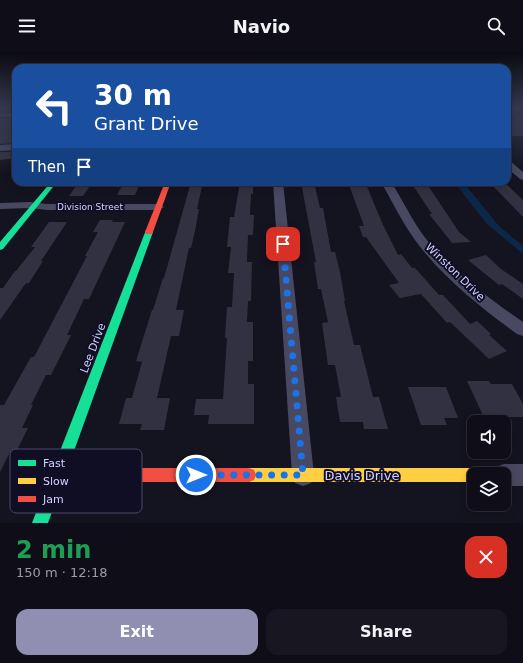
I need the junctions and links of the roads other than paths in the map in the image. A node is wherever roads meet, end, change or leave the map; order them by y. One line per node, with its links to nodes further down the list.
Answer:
1 (12, 146): 2 (street)
2 (0, 148)
3 (511, 166): 4 (street)
4 (523, 177)
5 (51, 186): 11 (street)
6 (167, 186): 13 (street, Lee Drive)
7 (278, 186): 18 (street)
8 (388, 186): 15 (street, Winston Drive)
9 (0, 201): 10 (street, Division Street)
10 (22, 204): 11 (street, Division Street); 12 (street, Division Street)
11 (36, 204): 13 (street, Division Street); 14 (street)
12 (0, 206)
13 (159, 207): 16 (street, Lee Drive)
14 (0, 247)
15 (523, 330)
16 (68, 449)
17 (142, 475): 18 (street, Davis Drive)
18 (303, 475): 19 (street, Davis Drive)
19 (467, 475)
20 (511, 475): 21 (street)
21 (523, 475)
22 (44, 513): 23 (street, Lee Drive)
23 (40, 523)

